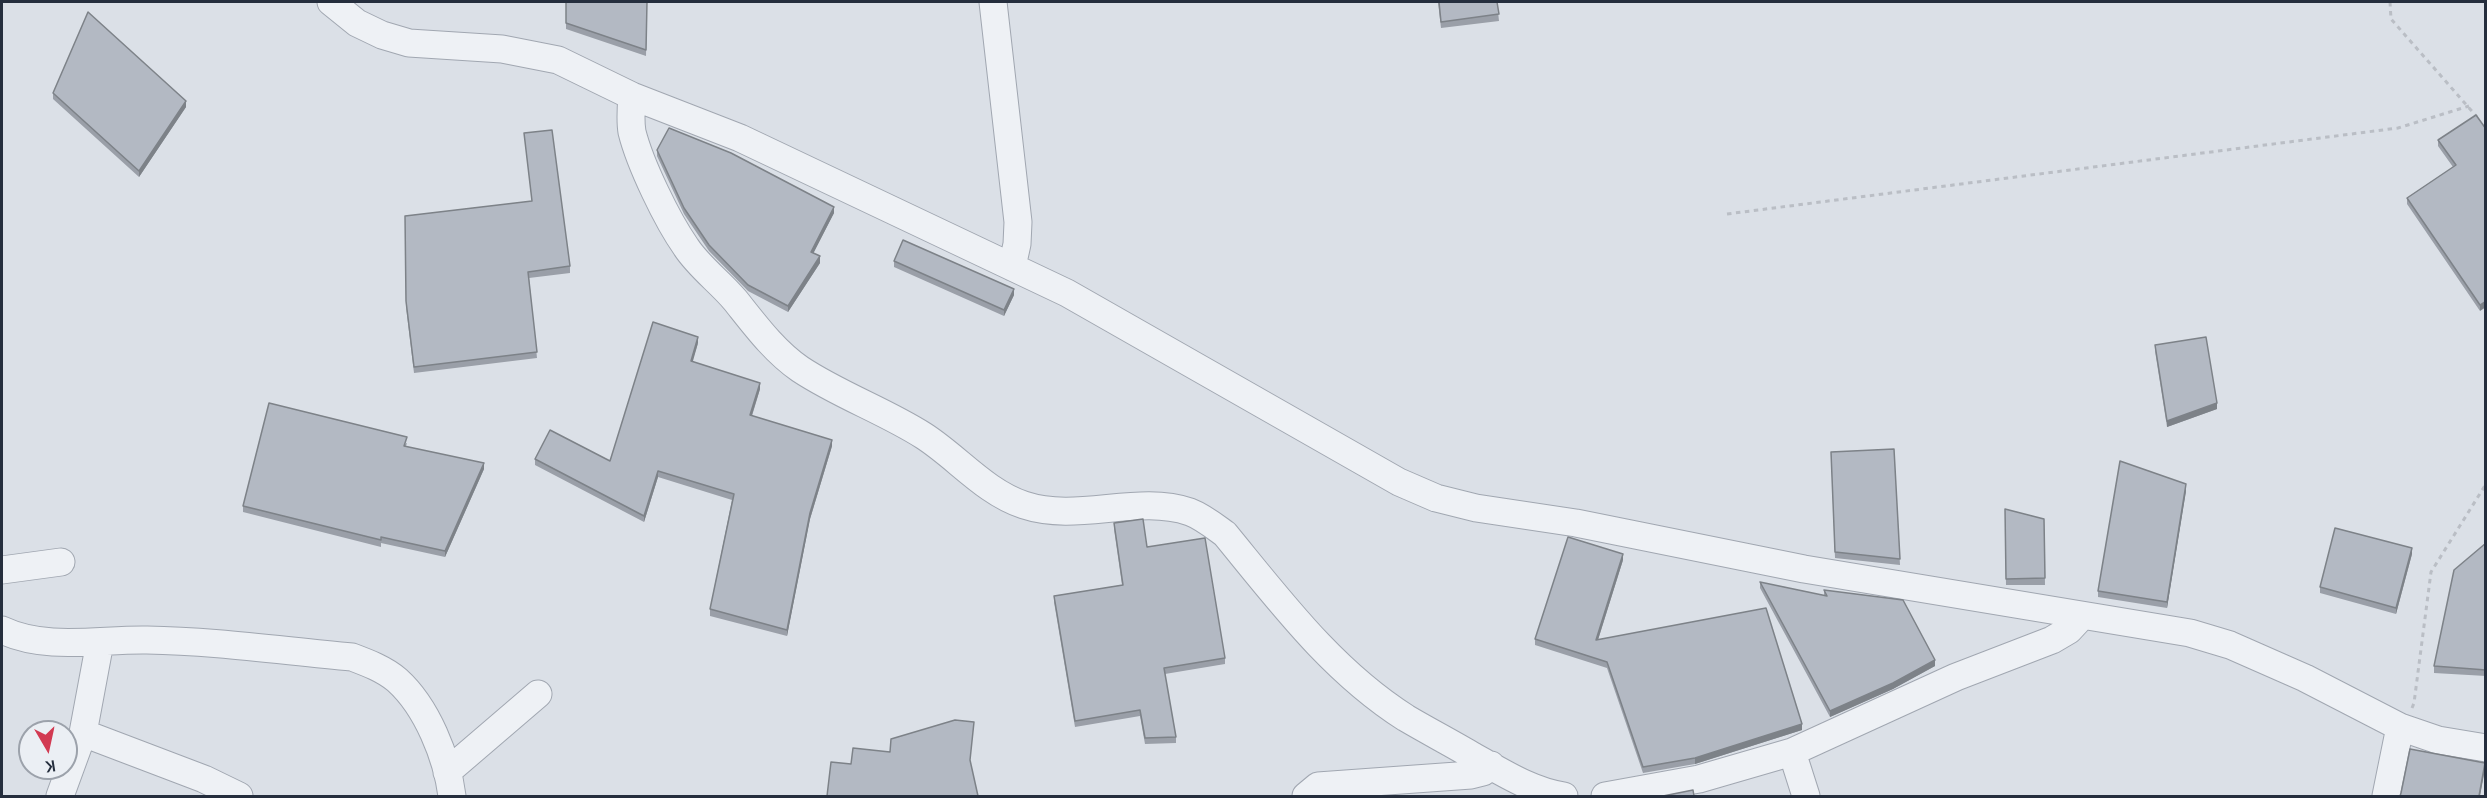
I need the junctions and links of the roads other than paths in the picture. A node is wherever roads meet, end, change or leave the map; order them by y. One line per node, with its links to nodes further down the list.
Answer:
1 (331, 2): 3 (street)
2 (993, 2): 4 (street)
3 (632, 96): 4 (street); 15 (street)
4 (1012, 267): 7 (street)
5 (61, 562): 6 (street)
6 (2, 570)
7 (2082, 616): 11 (street); 14 (street)
8 (2, 630): 9 (street)
9 (100, 642): 12 (street); 16 (street)
10 (538, 694): 16 (street)
11 (2400, 727): 13 (street); 24 (street)
12 (83, 733): 17 (street); 18 (street)
13 (2486, 748)
14 (1792, 752): 22 (street); 23 (street)
15 (1491, 765): 20 (street); 21 (street)
16 (450, 784)
17 (201, 788): 19 (street)
18 (60, 796)
19 (239, 796)
20 (1306, 796)
21 (1564, 796)
22 (1605, 796)
23 (1806, 796)
24 (2386, 796)

